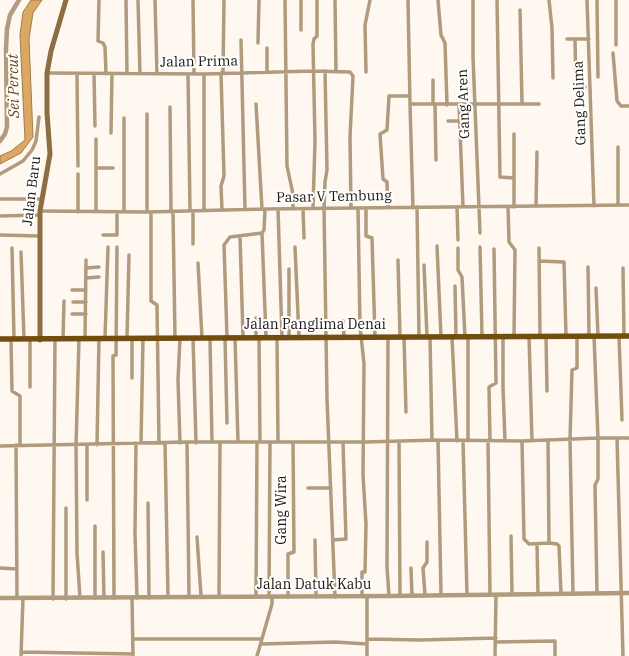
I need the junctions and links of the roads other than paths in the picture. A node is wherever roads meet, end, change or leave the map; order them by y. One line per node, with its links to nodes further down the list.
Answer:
1 (19, 0): 34 (street)
2 (66, 0): 42 (main road, Jalan Baru)
3 (99, 0): 46 (street)
4 (126, 0): 48 (street)
5 (138, 0): 49 (street)
6 (154, 0): 50 (street)
7 (193, 0): 52 (street)
8 (224, 0): 43 (street)
9 (259, 0): 29 (street)
10 (285, 0): 40 (street)
11 (301, 0): 24 (street)
12 (317, 0): 35 (street)
13 (335, 0): 37 (street)
14 (370, 0): 41 (street)
15 (408, 0): 58 (street)
16 (438, 0): 67 (street)
17 (473, 0): 65 (street, Gang Aren)
18 (497, 0): 59 (street)
19 (549, 0): 54 (street)
20 (587, 0): 27 (street, Gang Delima)
21 (597, 0): 55 (street)
22 (616, 0): 30 (street)
23 (520, 10): 60 (street)
24 (301, 30)
25 (567, 39): 26 (street)
26 (575, 39): 27 (street); 57 (street)
27 (589, 39): 94 (street, Gang Delima)
28 (241, 40): 38 (street)
29 (258, 43)
30 (616, 45)
31 (267, 48): 39 (street)
32 (613, 53): 68 (street)
33 (0, 55): 34 (street)
34 (6, 55): 79 (street)
35 (313, 71): 36 (street, Jalan Prima); 40 (street, Jalan Prima); 100 (street)
36 (326, 71): 37 (street, Jalan Prima); 101 (street)
37 (336, 71): 102 (street, Jalan Prima)
38 (242, 72): 39 (street, Jalan Prima); 43 (street, Jalan Prima); 107 (street)
39 (267, 72): 40 (street, Jalan Prima)
40 (286, 72): 110 (street)
41 (366, 72)
42 (47, 73): 44 (street, Jalan Prima); 89 (main road, Jalan Baru)
43 (222, 73): 53 (street, Jalan Prima); 113 (street)
44 (77, 74): 45 (street, Jalan Prima); 83 (street)
45 (94, 74): 46 (street, Jalan Prima); 75 (street)
46 (106, 74): 47 (street, Jalan Prima)
47 (112, 74): 48 (street, Jalan Prima); 76 (street)
48 (127, 74): 49 (street, Jalan Prima)
49 (140, 74): 50 (street, Jalan Prima)
50 (157, 74): 51 (street, Jalan Prima)
51 (188, 74): 52 (street, Jalan Prima); 114 (street)
52 (194, 74): 53 (street, Jalan Prima)
53 (204, 74): 112 (street)
54 (553, 78)
55 (598, 78)
56 (434, 80): 63 (street)
57 (585, 87)
58 (410, 96): 62 (street); 105 (street)
59 (499, 103): 60 (street); 65 (street); 88 (street)
60 (522, 103): 66 (street)
61 (256, 104): 108 (street)
62 (410, 104): 63 (street); 106 (street)
63 (434, 104): 67 (street); 82 (street)
64 (459, 104): 65 (street); 67 (street); 74 (street)
65 (475, 104): 97 (street, Gang Aren)
66 (539, 104)
67 (447, 105)
68 (629, 106)
69 (170, 107): 120 (street)
70 (147, 114): 119 (street)
71 (40, 117): 86 (street)
72 (124, 118): 118 (street)
73 (448, 121): 74 (street)
74 (460, 121): 96 (street)
75 (95, 126)
76 (111, 132)
77 (514, 134): 88 (street)
78 (96, 139): 84 (street)
79 (0, 141)
80 (618, 147): 91 (street)
81 (537, 152): 93 (street)
82 (436, 160)
83 (78, 166)
84 (96, 168): 85 (street); 116 (street)
85 (113, 168)
86 (0, 174)
87 (78, 174): 115 (street)
88 (514, 178): 99 (street)
89 (42, 199): 90 (street); 121 (main road, Jalan Baru)
90 (0, 200)
91 (618, 205): 92 (street, Pasar V Tembung); 94 (street, Pasar V Tembung)
92 (629, 205)
93 (536, 206): 94 (street, Pasar V Tembung); 99 (street, Pasar V Tembung)
94 (594, 206)
95 (457, 207): 96 (street, Pasar V Tembung); 106 (street, Pasar V Tembung); 130 (street)
96 (463, 207): 97 (street, Pasar V Tembung)
97 (479, 207): 98 (street, Pasar V Tembung); 124 (street, Gang Aren)
98 (508, 207): 99 (street, Pasar V Tembung); 194 (street)
99 (514, 207)
100 (313, 208): 101 (street, Pasar V Tembung); 111 (street, Pasar V Tembung)
101 (324, 208): 102 (street, Pasar V Tembung); 182 (street)
102 (351, 208): 103 (street, Pasar V Tembung)
103 (358, 208): 104 (street, Pasar V Tembung); 184 (street)
104 (366, 208): 105 (street, Pasar V Tembung); 185 (street)
105 (388, 208): 106 (street, Pasar V Tembung)
106 (415, 208): 188 (street)
107 (245, 209): 108 (street, Pasar V Tembung); 113 (street, Pasar V Tembung)
108 (264, 209): 109 (street, Pasar V Tembung); 123 (street)
109 (278, 209): 110 (street, Pasar V Tembung); 179 (street)
110 (293, 209): 111 (street, Pasar V Tembung)
111 (303, 209): 129 (street)
112 (204, 210): 113 (street, Pasar V Tembung); 114 (street, Pasar V Tembung)
113 (222, 210)
114 (191, 211): 120 (street, Pasar V Tembung); 131 (street)
115 (78, 212): 116 (street, Pasar V Tembung); 121 (street, Pasar V Tembung)
116 (96, 212): 117 (street, Pasar V Tembung)
117 (117, 212): 118 (street, Pasar V Tembung); 126 (street)
118 (124, 212): 119 (street, Pasar V Tembung)
119 (149, 212): 120 (street, Pasar V Tembung); 201 (street)
120 (172, 212): 202 (street)
121 (40, 213): 122 (street, Pasar V Tembung); 127 (main road, Jalan Baru)
122 (0, 216)
123 (262, 233): 128 (street); 178 (street)
124 (480, 233)
125 (0, 235): 127 (street)
126 (103, 235)
127 (39, 236): 211 (main road, Jalan Baru)
128 (240, 236): 166 (street); 175 (street)
129 (304, 238)
130 (458, 240)
131 (193, 244)
132 (437, 246): 167 (street)
133 (108, 247): 197 (street)
134 (117, 247): 198 (street)
135 (295, 247): 181 (street)
136 (480, 247): 192 (street)
137 (12, 248): 207 (street)
138 (458, 248): 191 (street)
139 (539, 248): 145 (street)
140 (494, 250): 168 (street)
141 (21, 252): 208 (street)
142 (129, 254): 199 (street)
143 (86, 260): 150 (street)
144 (398, 260): 187 (street)
145 (539, 261): 170 (street); 171 (street)
146 (198, 263): 204 (street)
147 (424, 265): 189 (street)
148 (99, 267): 150 (street)
149 (588, 267): 173 (street)
150 (86, 268): 154 (street)
151 (623, 268): 174 (street)
152 (289, 269): 180 (street)
153 (99, 277): 154 (street)
154 (86, 278): 158 (street)
155 (455, 286): 190 (street)
156 (596, 288): 173 (street)
157 (72, 290): 158 (street)
158 (86, 290): 161 (street)
159 (64, 301): 210 (street)
160 (73, 302): 161 (street)
161 (86, 302): 163 (street)
162 (72, 314): 163 (street)
163 (86, 314): 196 (street)
164 (256, 318): 177 (street)
165 (344, 321): 183 (street)
166 (243, 336): 176 (main road, Jalan Panglima Denai); 177 (main road, Jalan Panglima Denai)
167 (441, 336): 189 (main road, Jalan Panglima Denai); 190 (main road, Jalan Panglima Denai)
168 (496, 336): 192 (main road, Jalan Panglima Denai); 193 (main road, Jalan Panglima Denai); 230 (street)
169 (529, 336): 170 (main road, Jalan Panglima Denai); 194 (main road, Jalan Panglima Denai); 224 (street)
170 (543, 336): 171 (main road, Jalan Panglima Denai); 214 (street)
171 (566, 336): 172 (main road, Jalan Panglima Denai)
172 (577, 336): 173 (main road, Jalan Panglima Denai); 226 (street)
173 (594, 336): 174 (main road, Jalan Panglima Denai); 218 (street)
174 (624, 336): 216 (street)
175 (226, 337): 176 (main road, Jalan Panglima Denai); 205 (main road, Jalan Panglima Denai); 217 (street)
176 (235, 337): 236 (street)
177 (257, 337): 178 (main road, Jalan Panglima Denai); 237 (street)
178 (266, 337): 179 (main road, Jalan Panglima Denai)
179 (280, 337): 180 (main road, Jalan Panglima Denai); 238 (street)
180 (290, 337): 181 (main road, Jalan Panglima Denai)
181 (299, 337): 182 (main road, Jalan Panglima Denai)
182 (327, 337): 183 (main road, Jalan Panglima Denai); 240 (street)
183 (344, 337): 184 (main road, Jalan Panglima Denai)
184 (362, 337): 185 (main road, Jalan Panglima Denai); 242 (street)
185 (375, 337): 186 (main road, Jalan Panglima Denai)
186 (388, 337): 187 (main road, Jalan Panglima Denai); 243 (street)
187 (402, 337): 188 (main road, Jalan Panglima Denai); 215 (street)
188 (419, 337): 189 (main road, Jalan Panglima Denai)
189 (429, 337): 221 (street)
190 (454, 337): 191 (main road, Jalan Panglima Denai); 228 (street)
191 (466, 337): 192 (main road, Jalan Panglima Denai); 229 (street)
192 (482, 337)
193 (503, 337): 194 (main road, Jalan Panglima Denai); 223 (street)
194 (514, 337)
195 (79, 338): 196 (main road, Jalan Panglima Denai); 210 (main road, Jalan Panglima Denai); 256 (street)
196 (86, 338): 197 (main road, Jalan Panglima Denai)
197 (102, 338): 198 (main road, Jalan Panglima Denai); 254 (street)
198 (115, 338): 199 (main road, Jalan Panglima Denai); 250 (street)
199 (129, 338): 200 (main road, Jalan Panglima Denai); 212 (street)
200 (143, 338): 201 (main road, Jalan Panglima Denai); 245 (street)
201 (158, 338): 202 (main road, Jalan Panglima Denai); 246 (street)
202 (178, 338): 203 (main road, Jalan Panglima Denai); 232 (street)
203 (193, 338): 204 (main road, Jalan Panglima Denai); 248 (street)
204 (202, 338): 205 (main road, Jalan Panglima Denai)
205 (210, 338): 234 (street)
206 (0, 339): 207 (main road, Jalan Panglima Denai)
207 (13, 339): 208 (main road, Jalan Panglima Denai); 251 (street)
208 (27, 339): 211 (main road, Jalan Panglima Denai); 213 (street)
209 (55, 339): 210 (main road, Jalan Panglima Denai); 211 (main road, Jalan Panglima Denai); 252 (street)
210 (63, 339)
211 (40, 340)
212 (132, 378)
213 (30, 387)
214 (547, 391)
215 (406, 412)
216 (622, 420)
217 (227, 423)
218 (598, 438): 219 (street); 226 (street); 283 (street)
219 (617, 438): 220 (street); 275 (street)
220 (629, 438)
221 (432, 440): 222 (street); 227 (street)
222 (438, 440): 228 (street); 276 (street)
223 (505, 440): 230 (street); 231 (street)
224 (532, 440): 225 (street); 231 (street)
225 (548, 440): 226 (street); 268 (street)
226 (570, 440): 282 (street)
227 (399, 441): 243 (street); 292 (street)
228 (457, 441): 229 (street)
229 (465, 441): 230 (street); 285 (street)
230 (489, 441): 277 (street)
231 (522, 441): 269 (street)
232 (180, 442): 233 (street); 247 (street)
233 (186, 442): 248 (street); 286 (street)
234 (212, 442): 235 (street); 248 (street)
235 (220, 442): 236 (street); 295 (street)
236 (238, 442): 237 (street)
237 (258, 442): 249 (street); 296 (street)
238 (278, 442): 239 (street); 249 (street)
239 (293, 442): 240 (street); 298 (street, Gang Wira)
240 (328, 442): 241 (street); 258 (street)
241 (343, 442): 242 (street); 266 (street)
242 (364, 442): 243 (street); 290 (street)
243 (389, 442): 291 (street)
244 (136, 443): 245 (street); 250 (street); 308 (street)
245 (141, 443): 246 (street)
246 (159, 443): 247 (street)
247 (166, 443): 294 (street)
248 (196, 443)
249 (270, 443): 297 (street)
250 (113, 444): 254 (street); 304 (street)
251 (18, 445): 252 (street); 255 (street); 273 (street)
252 (55, 445): 256 (street); 306 (street)
253 (87, 445): 254 (street); 256 (street); 259 (street)
254 (98, 445)
255 (0, 446)
256 (76, 446): 301 (street)
257 (308, 488): 258 (street)
258 (330, 488): 266 (street)
259 (87, 500)
260 (148, 503): 305 (street)
261 (66, 508): 307 (street)
262 (95, 526): 302 (street)
263 (511, 536): 279 (street)
264 (197, 537): 287 (street)
265 (315, 540): 288 (street)
266 (333, 540): 289 (street)
267 (427, 542): 284 (street)
268 (549, 543): 269 (street); 281 (street)
269 (538, 544): 280 (street)
270 (103, 552): 303 (street)
271 (0, 568): 273 (street)
272 (411, 568): 293 (street)
273 (17, 569): 300 (street)
274 (629, 592): 275 (street, Jalan Datuk Kabu)
275 (621, 593): 283 (street, Jalan Datuk Kabu); 321 (street)
276 (441, 594): 284 (street, Jalan Datuk Kabu); 285 (street, Jalan Datuk Kabu)
277 (490, 594): 278 (street, Jalan Datuk Kabu); 285 (street, Jalan Datuk Kabu)
278 (496, 594): 279 (street, Jalan Datuk Kabu); 312 (street)
279 (512, 594): 280 (street, Jalan Datuk Kabu)
280 (538, 594): 281 (street, Jalan Datuk Kabu)
281 (561, 594): 282 (street, Jalan Datuk Kabu)
282 (573, 594): 283 (street, Jalan Datuk Kabu)
283 (597, 594)
284 (425, 595): 293 (street, Jalan Datuk Kabu)
285 (467, 595)
286 (189, 596): 287 (street, Jalan Datuk Kabu); 294 (street, Jalan Datuk Kabu)
287 (201, 596): 295 (street, Jalan Datuk Kabu)
288 (316, 596): 289 (street, Jalan Datuk Kabu); 298 (street, Jalan Datuk Kabu)
289 (336, 596): 290 (street, Jalan Datuk Kabu)
290 (365, 596): 291 (street, Jalan Datuk Kabu); 311 (street)
291 (389, 596): 292 (street, Jalan Datuk Kabu)
292 (400, 596): 293 (street, Jalan Datuk Kabu)
293 (412, 596)
294 (168, 597): 305 (street, Jalan Datuk Kabu)
295 (219, 597): 296 (street, Jalan Datuk Kabu)
296 (256, 597): 297 (street, Jalan Datuk Kabu)
297 (271, 597): 298 (street, Jalan Datuk Kabu); 310 (street)
298 (288, 597)
299 (0, 598): 300 (street, Jalan Datuk Kabu)
300 (20, 598): 306 (street, Jalan Datuk Kabu); 315 (street)
301 (80, 598): 302 (street, Jalan Datuk Kabu); 307 (street, Jalan Datuk Kabu)
302 (95, 598): 303 (street, Jalan Datuk Kabu)
303 (104, 598): 304 (street, Jalan Datuk Kabu)
304 (114, 598): 308 (street, Jalan Datuk Kabu)
305 (149, 598): 308 (street, Jalan Datuk Kabu)
306 (53, 599): 307 (street, Jalan Datuk Kabu)
307 (66, 599)
308 (134, 599): 309 (street)
309 (133, 639): 310 (street); 316 (street)
310 (262, 639): 313 (street)
311 (368, 639): 312 (street); 314 (street)
312 (496, 640): 319 (street); 320 (street)
313 (261, 644): 314 (street); 317 (street)
314 (367, 644): 318 (street)
315 (21, 654): 316 (street)
316 (133, 655)
317 (257, 656)
318 (367, 656)
319 (495, 656)
320 (555, 656)
321 (623, 656)

